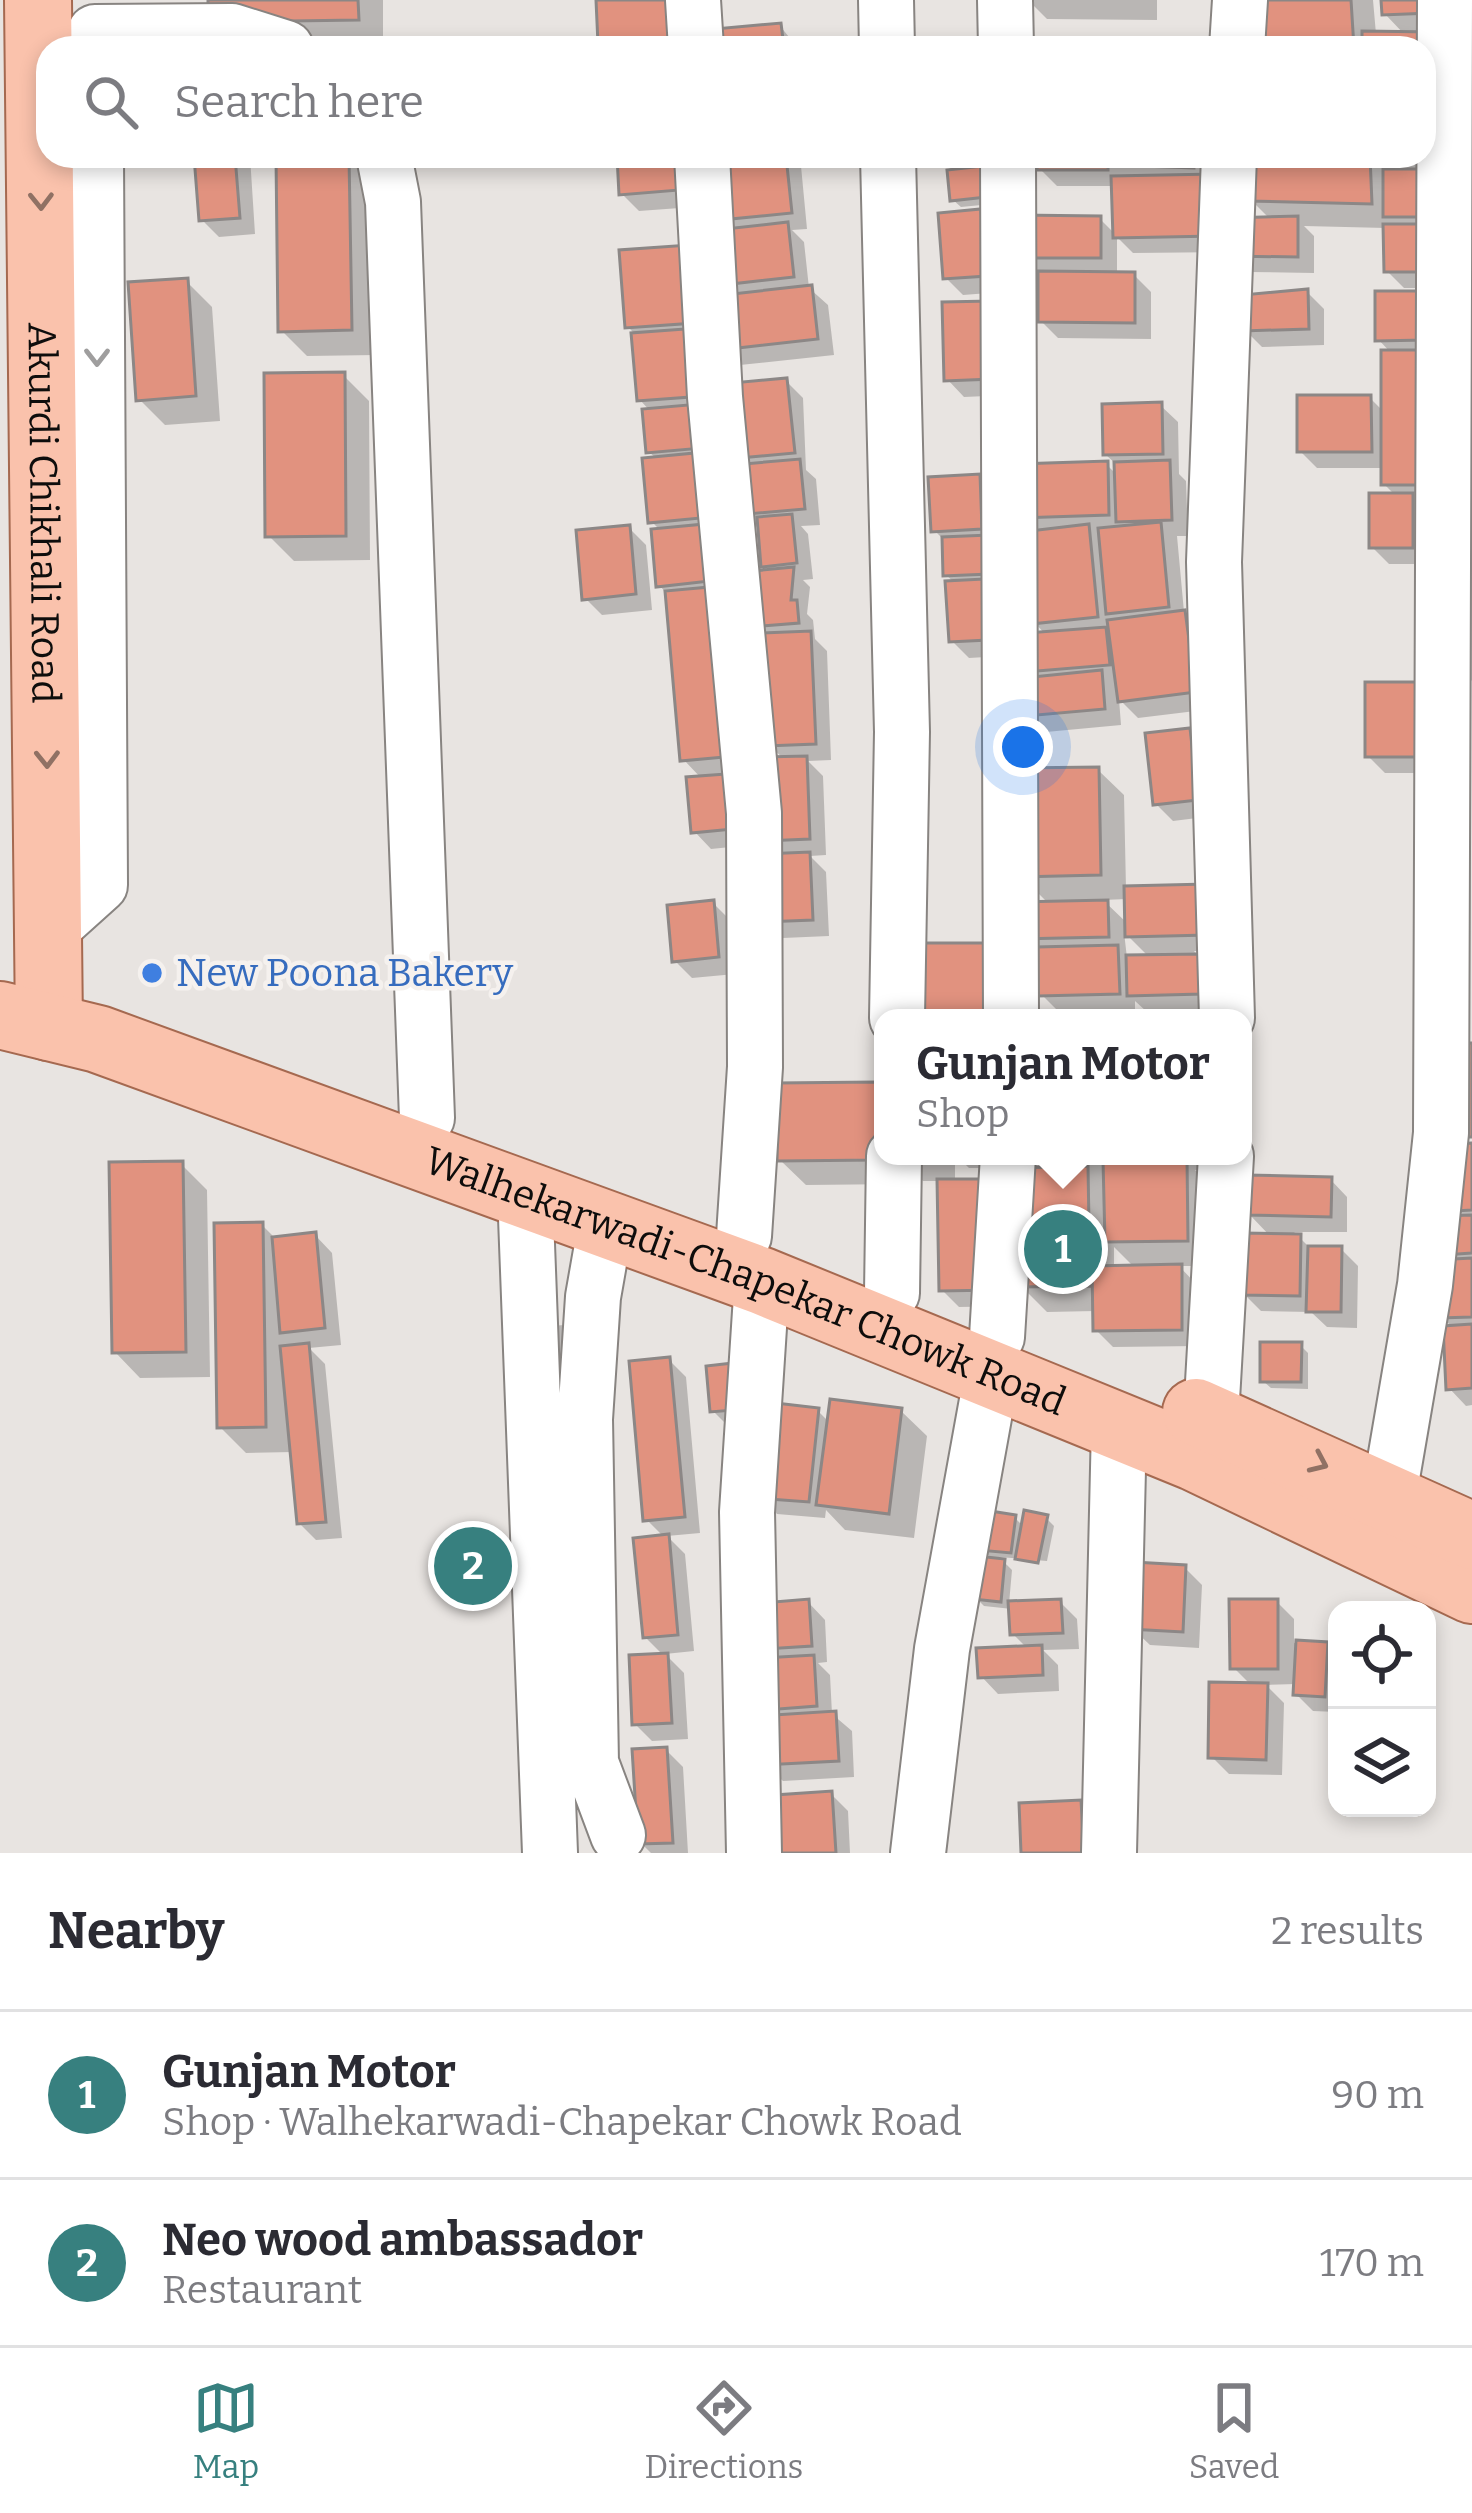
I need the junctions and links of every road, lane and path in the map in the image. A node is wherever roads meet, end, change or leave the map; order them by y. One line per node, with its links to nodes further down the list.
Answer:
1 (38, 0): 8 (main road, Akurdi Chikhali Road, one-way to 8)
2 (693, 0): 10 (street)
3 (886, 0): 11 (street)
4 (1005, 0): 12 (street)
5 (1240, 0): 13 (street)
6 (1445, 0): 36 (street)
7 (95, 26): 9 (street)
8 (38, 36)
9 (248, 36)
10 (695, 36)
11 (887, 36)
12 (1006, 36)
13 (1238, 36)
14 (37, 168): 21 (main road, Akurdi Chikhali Road, one-way to 21)
15 (96, 168): 21 (street, one-way to 21)
16 (386, 168): 25 (street)
17 (703, 168): 31 (street)
18 (889, 168): 22 (street)
19 (1008, 168): 23 (street)
20 (1229, 168): 24 (street)
21 (30, 985): 25 (main road, Walhekarwadi-Chapekar Chowk Road); 29 (main road, Walhekarwadi-Chapekar Chowk Road)
22 (897, 1009)
23 (1011, 1009)
24 (1227, 1009)
25 (427, 1118): 31 (main road, Walhekarwadi-Chapekar Chowk Road)
26 (894, 1165): 32 (street)
27 (1007, 1165): 33 (street)
28 (1225, 1165): 34 (street)
29 (525, 1191): 30 (main road, Walhekarwadi-Chapekar Chowk Road); 40 (street)
30 (606, 1223): 31 (main road, Walhekarwadi-Chapekar Chowk Road); 39 (street)
31 (753, 1258): 32 (main road, Walhekarwadi-Chapekar Chowk Road); 33 (main road, Walhekarwadi-Chapekar Chowk Road); 41 (street)
32 (892, 1293): 33 (main road, Walhekarwadi-Chapekar Chowk Road)
33 (994, 1355): 34 (main road, Walhekarwadi-Chapekar Chowk Road); 35 (main road, Walhekarwadi-Chapekar Chowk Road); 42 (street)
34 (1211, 1418): 36 (main road, Walhekarwadi-Chapekar Chowk Road, one-way to 36)
35 (1119, 1426): 38 (main road, Walhekarwadi-Chapekar Chowk Road); 43 (street)
36 (1389, 1495): 37 (main road, Walhekarwadi-Chapekar Chowk Road)
37 (1472, 1536)
38 (1472, 1590)
39 (618, 1835)
40 (550, 1853)
41 (754, 1853)
42 (918, 1853)
43 (1109, 1853)

